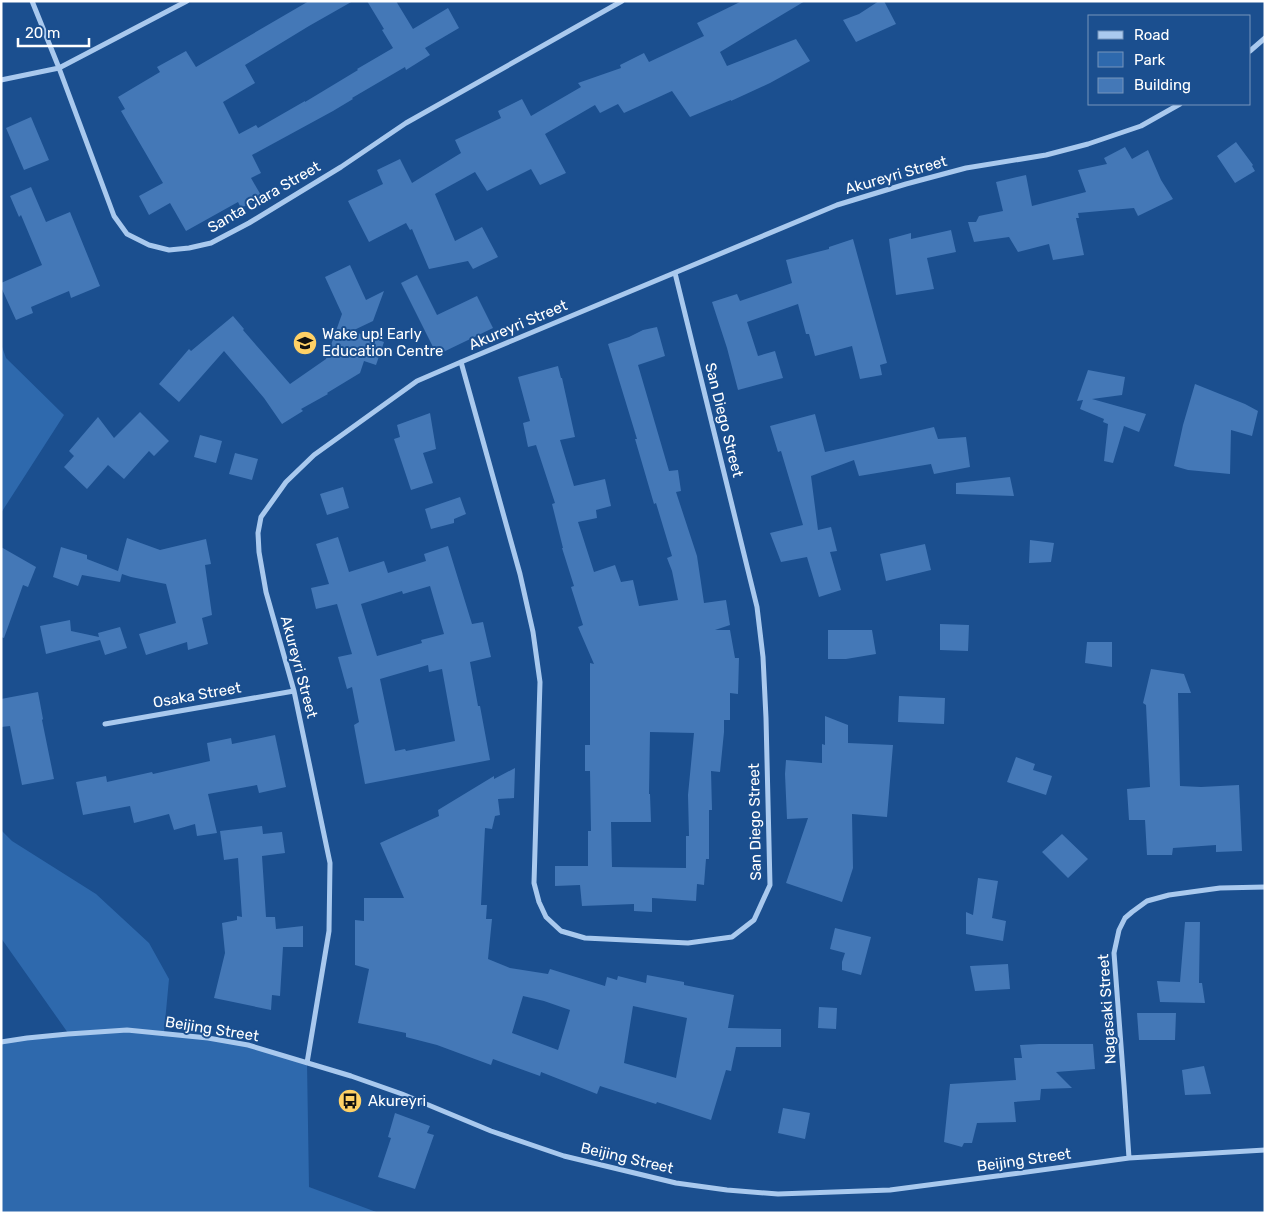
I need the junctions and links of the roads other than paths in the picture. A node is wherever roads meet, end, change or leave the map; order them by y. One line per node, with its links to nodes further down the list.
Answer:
1 (32, 1): 6 (street, Santa Clara Street)
2 (187, 1): 6 (street)
3 (622, 1): 6 (street, Santa Clara Street)
4 (1265, 38): 5 (street)
5 (1251, 50)
6 (59, 68): 7 (street)
7 (1, 80)
8 (1178, 105): 9 (street, Akureyri Street)
9 (675, 273): 10 (street, Akureyri Street); 10 (street, San Diego Street)
10 (461, 362): 11 (street, Akureyri Street)
11 (294, 691): 12 (street, Osaka Street); 15 (street, Akureyri Street)
12 (105, 724)
13 (1265, 887): 17 (street, Nagasaki Street)
14 (1, 1042): 15 (street, Beijing Street)
15 (307, 1063): 17 (street, Beijing Street)
16 (1265, 1150): 17 (street, Beijing Street)
17 (1129, 1158)

